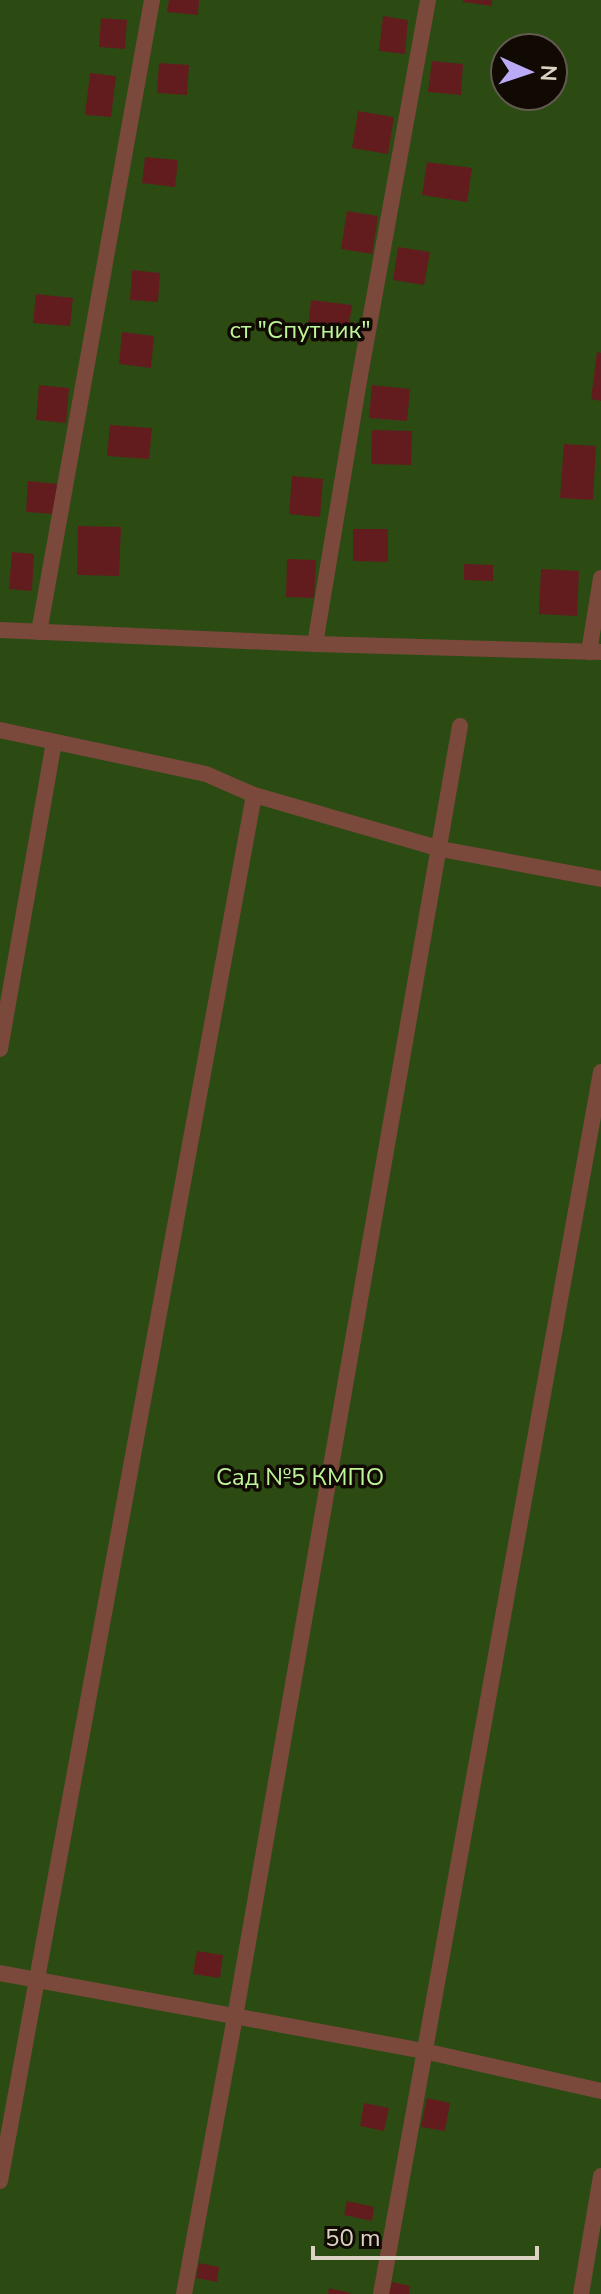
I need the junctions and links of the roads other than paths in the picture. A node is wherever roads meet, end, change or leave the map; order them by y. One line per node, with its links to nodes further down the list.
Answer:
1 (152, 0): 5 (lane)
2 (428, 0): 6 (lane)
3 (601, 578): 7 (lane)
4 (0, 630): 5 (lane)
5 (39, 632): 6 (lane)
6 (315, 644): 7 (lane)
7 (595, 652)
8 (460, 726): 12 (lane)
9 (0, 730): 10 (lane)
10 (54, 742): 11 (lane); 14 (lane)
11 (254, 795): 12 (lane); 17 (lane)
12 (441, 849): 13 (lane); 18 (lane)
13 (601, 879)
14 (0, 1049)
15 (601, 1072): 19 (lane)
16 (0, 1973): 17 (lane)
17 (37, 1981): 18 (lane); 22 (lane)
18 (235, 2017): 19 (lane); 23 (lane)
19 (424, 2051): 20 (lane); 24 (lane)
20 (601, 2091)
21 (601, 2176): 25 (lane)
22 (0, 2181)
23 (184, 2294)
24 (381, 2294)
25 (581, 2294)

